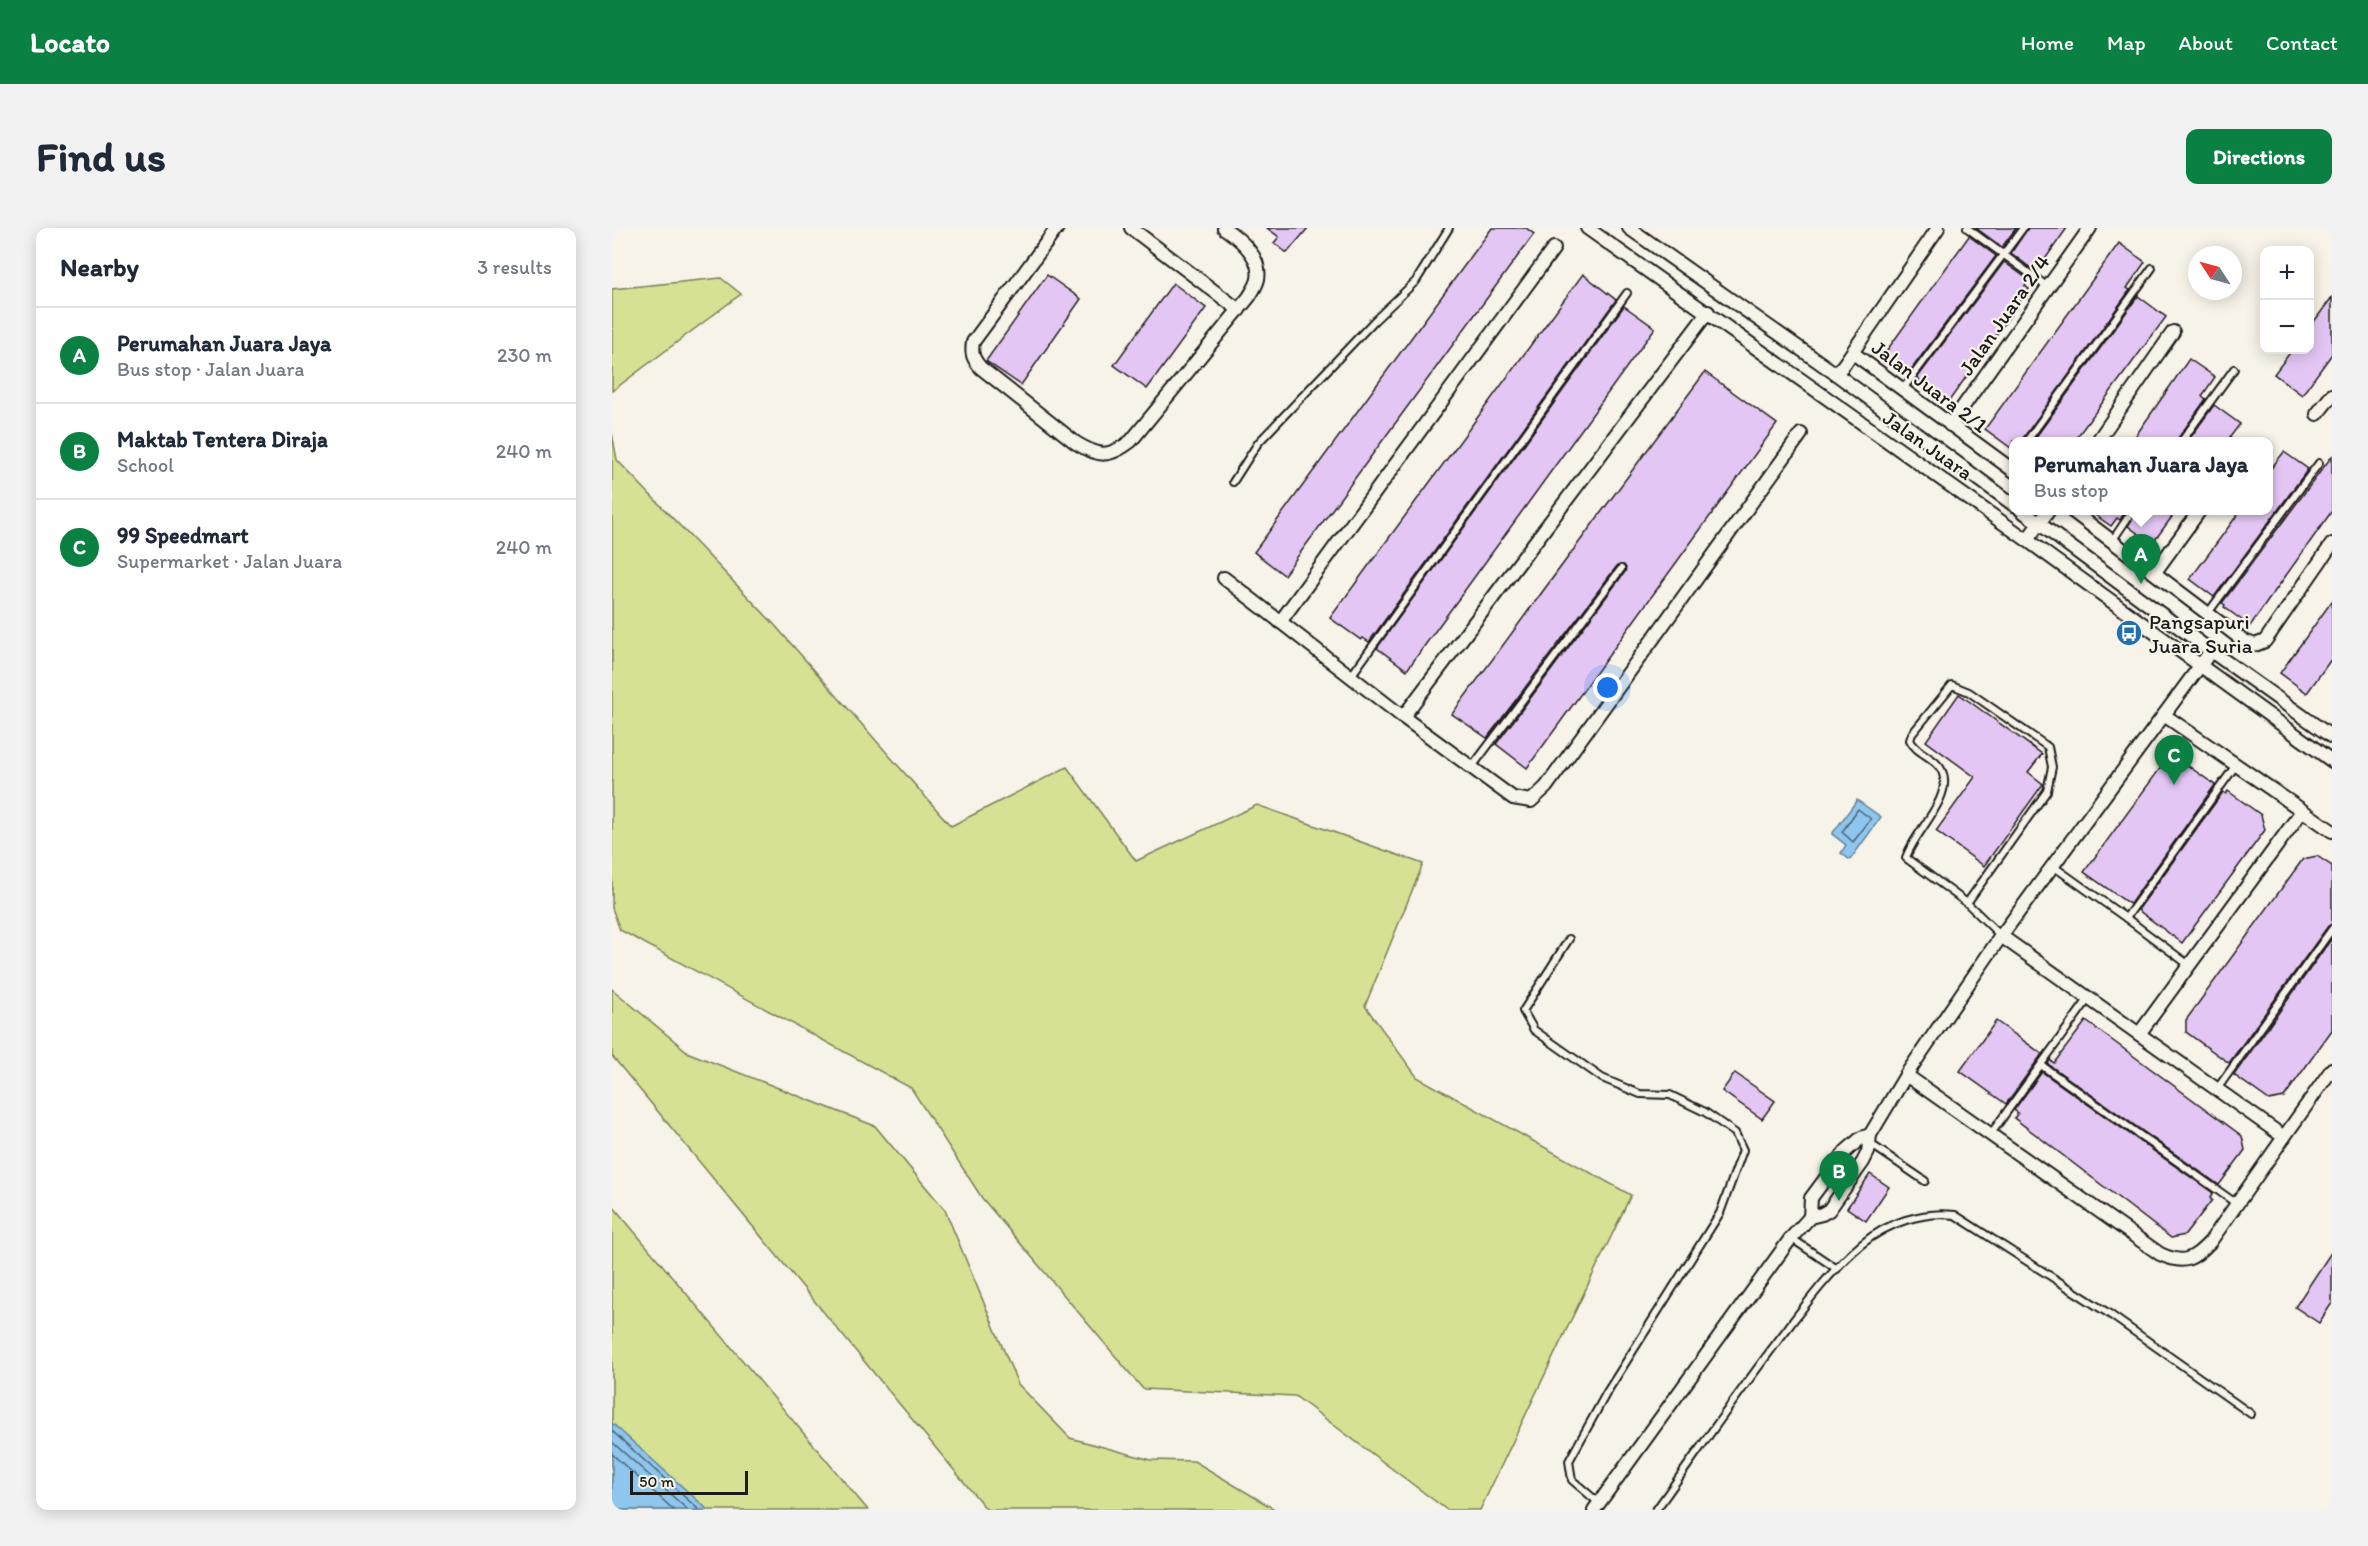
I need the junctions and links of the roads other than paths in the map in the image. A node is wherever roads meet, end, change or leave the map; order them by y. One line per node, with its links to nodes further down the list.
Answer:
1 (1057, 228): 16 (street)
2 (1131, 228): 16 (street)
3 (1224, 228): 16 (street)
4 (1449, 228): 32 (lane)
5 (1587, 228): 17 (street, Jalan Juara)
6 (1629, 228): 21 (street, Jalan Juara)
7 (1938, 228): 19 (street)
8 (1967, 228): 12 (lane)
9 (2023, 228): 12 (lane)
10 (2090, 228): 14 (street, Jalan Juara 2/4)
11 (1554, 248): 47 (street)
12 (2004, 253): 14 (lane); 22 (lane)
13 (2152, 268): 27 (lane)
14 (2048, 287): 25 (street, Jalan Juara 2/4)
15 (1627, 293): 50 (lane)
16 (1239, 310)
17 (1708, 312): 40 (street, Jalan Juara); 52 (street)
18 (2173, 332): 28 (street)
19 (1853, 353): 21 (street); 22 (street, Jalan Juara 2/1)
20 (2234, 369): 29 (lane)
21 (1836, 374): 33 (street, Jalan Juara)
22 (1903, 390): 25 (street, Jalan Juara 2/1)
23 (2332, 395): 24 (street)
24 (2317, 414)
25 (1950, 425): 31 (street, Jalan Juara 2/1)
26 (1801, 434): 56 (street)
27 (2029, 437)
28 (2100, 437)
29 (2184, 437)
30 (2319, 463): 46 (lane)
31 (2009, 464)
32 (1233, 482)
33 (2009, 502)
34 (2027, 515): 39 (street)
35 (2045, 515): 39 (street)
36 (2078, 515): 41 (street)
37 (2130, 515): 41 (lane)
38 (2196, 515): 44 (street)
39 (2039, 524): 40 (street); 48 (street)
40 (2027, 540): 49 (street, Jalan Juara)
41 (2112, 541): 44 (street)
42 (2332, 544): 46 (street)
43 (1621, 569): 56 (lane)
44 (2155, 572): 46 (street)
45 (1224, 578): 47 (street)
46 (2208, 613)
47 (1280, 622): 50 (street)
48 (2211, 651): 49 (street); 53 (street)
49 (2201, 666): 51 (street); 54 (street, Jalan Juara)
50 (1350, 676): 52 (street)
51 (2164, 715): 55 (street); 59 (street)
52 (1403, 717): 56 (street)
53 (2332, 737)
54 (2332, 761)
55 (2236, 765): 57 (street); 61 (lane)
56 (1472, 768)
57 (2302, 811): 58 (street); 65 (street)
58 (2332, 831)
59 (2053, 866): 61 (lane); 63 (street)
60 (1967, 903): 60 (lane); 63 (lane)
61 (2126, 918): 65 (lane)
62 (2332, 929): 71 (lane)
63 (2001, 936): 66 (street); 70 (street)
64 (1569, 939): 81 (lane)
65 (2189, 965): 67 (street)
66 (2088, 998): 67 (street); 68 (lane)
67 (2139, 1034): 71 (street)
68 (2041, 1065): 72 (lane); 76 (lane)
69 (2332, 1069): 73 (street)
70 (1906, 1075): 72 (street); 74 (street)
71 (2217, 1089): 73 (street)
72 (1990, 1136): 76 (street)
73 (2284, 1137): 76 (street)
74 (1867, 1139): 75 (lane); 77 (street); 77 (street)
75 (1925, 1181)
76 (2238, 1204)
77 (1810, 1217): 78 (street)
78 (1791, 1238): 79 (lane); 81 (street)
79 (1837, 1269): 80 (lane); 82 (lane)
80 (2251, 1414)
81 (1596, 1506)
82 (1656, 1510)

